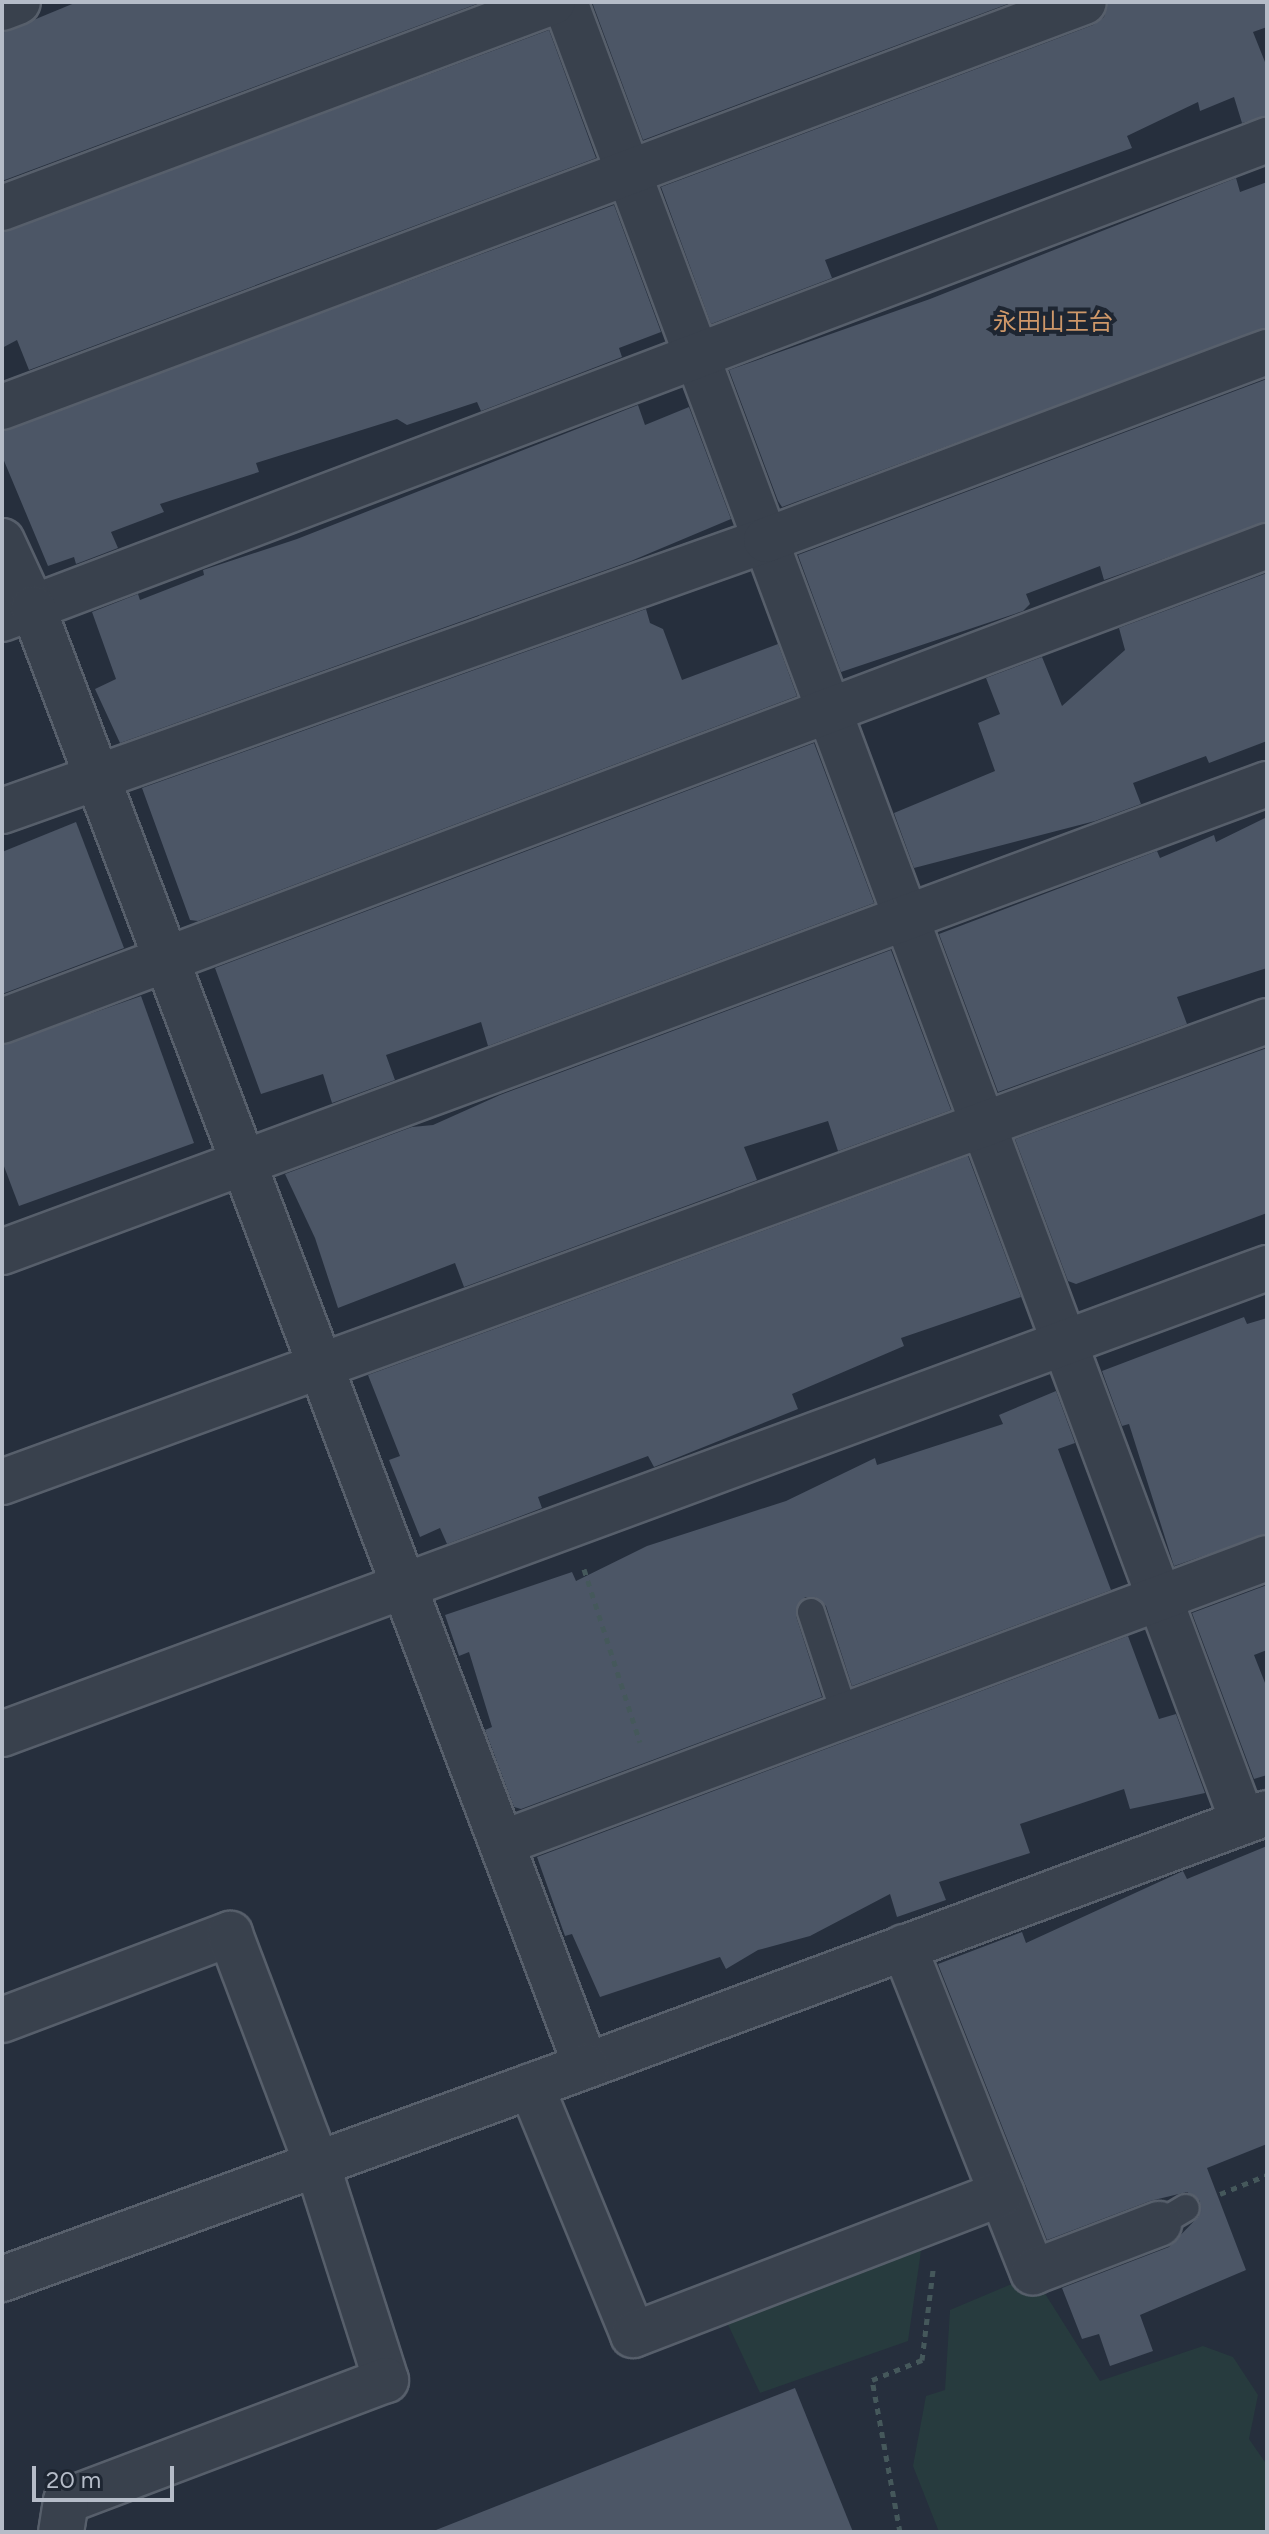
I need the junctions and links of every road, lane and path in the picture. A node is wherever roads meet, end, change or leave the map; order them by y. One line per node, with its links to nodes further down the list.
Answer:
1 (18, 2): 5 (street)
2 (553, 2): 8 (street)
3 (565, 2): 7 (street)
4 (1084, 2): 7 (street)
5 (2, 8)
6 (1267, 140): 10 (street)
7 (629, 172): 10 (street); 11 (street)
8 (2, 208)
9 (1267, 352): 12 (street)
10 (697, 358): 12 (street); 15 (street)
11 (2, 407)
12 (766, 540): 16 (street); 17 (street)
13 (2, 541): 15 (street)
14 (1267, 546): 16 (street)
15 (18, 614): 17 (street)
16 (830, 711): 20 (street); 21 (street)
17 (97, 776): 19 (street); 21 (street)
18 (1267, 784): 20 (street)
19 (2, 811)
20 (906, 918): 24 (street); 25 (street)
21 (168, 961): 22 (street); 25 (street)
22 (2, 1021)
23 (1267, 1021): 24 (street)
24 (984, 1126): 28 (street); 29 (street)
25 (243, 1161): 26 (street); 29 (street)
26 (2, 1252)
27 (1267, 1268): 28 (street)
28 (1064, 1342): 31 (street); 34 (street)
29 (321, 1367): 30 (street); 33 (street)
30 (2, 1482)
31 (570, 1526): 33 (street); 38 (path)
32 (1267, 1558): 34 (street)
33 (405, 1588): 37 (street); 40 (street)
34 (1159, 1598): 36 (street); 39 (street)
35 (811, 1612): 36 (lane)
36 (845, 1715): 38 (street)
37 (2, 1734)
38 (655, 1786): 40 (street)
39 (1255, 1817): 41 (street)
40 (502, 1843): 43 (street)
41 (904, 1947): 43 (street); 47 (street)
42 (2, 2020): 45 (street)
43 (586, 2066): 44 (street)
44 (531, 2086): 45 (street); 47 (street)
45 (317, 2164): 50 (street); 51 (street)
46 (1267, 2175): 48 (path)
47 (1002, 2193): 48 (street)
48 (1173, 2216)
49 (935, 2256): 52 (path)
50 (2, 2279)
51 (61, 2532)
52 (900, 2532)

